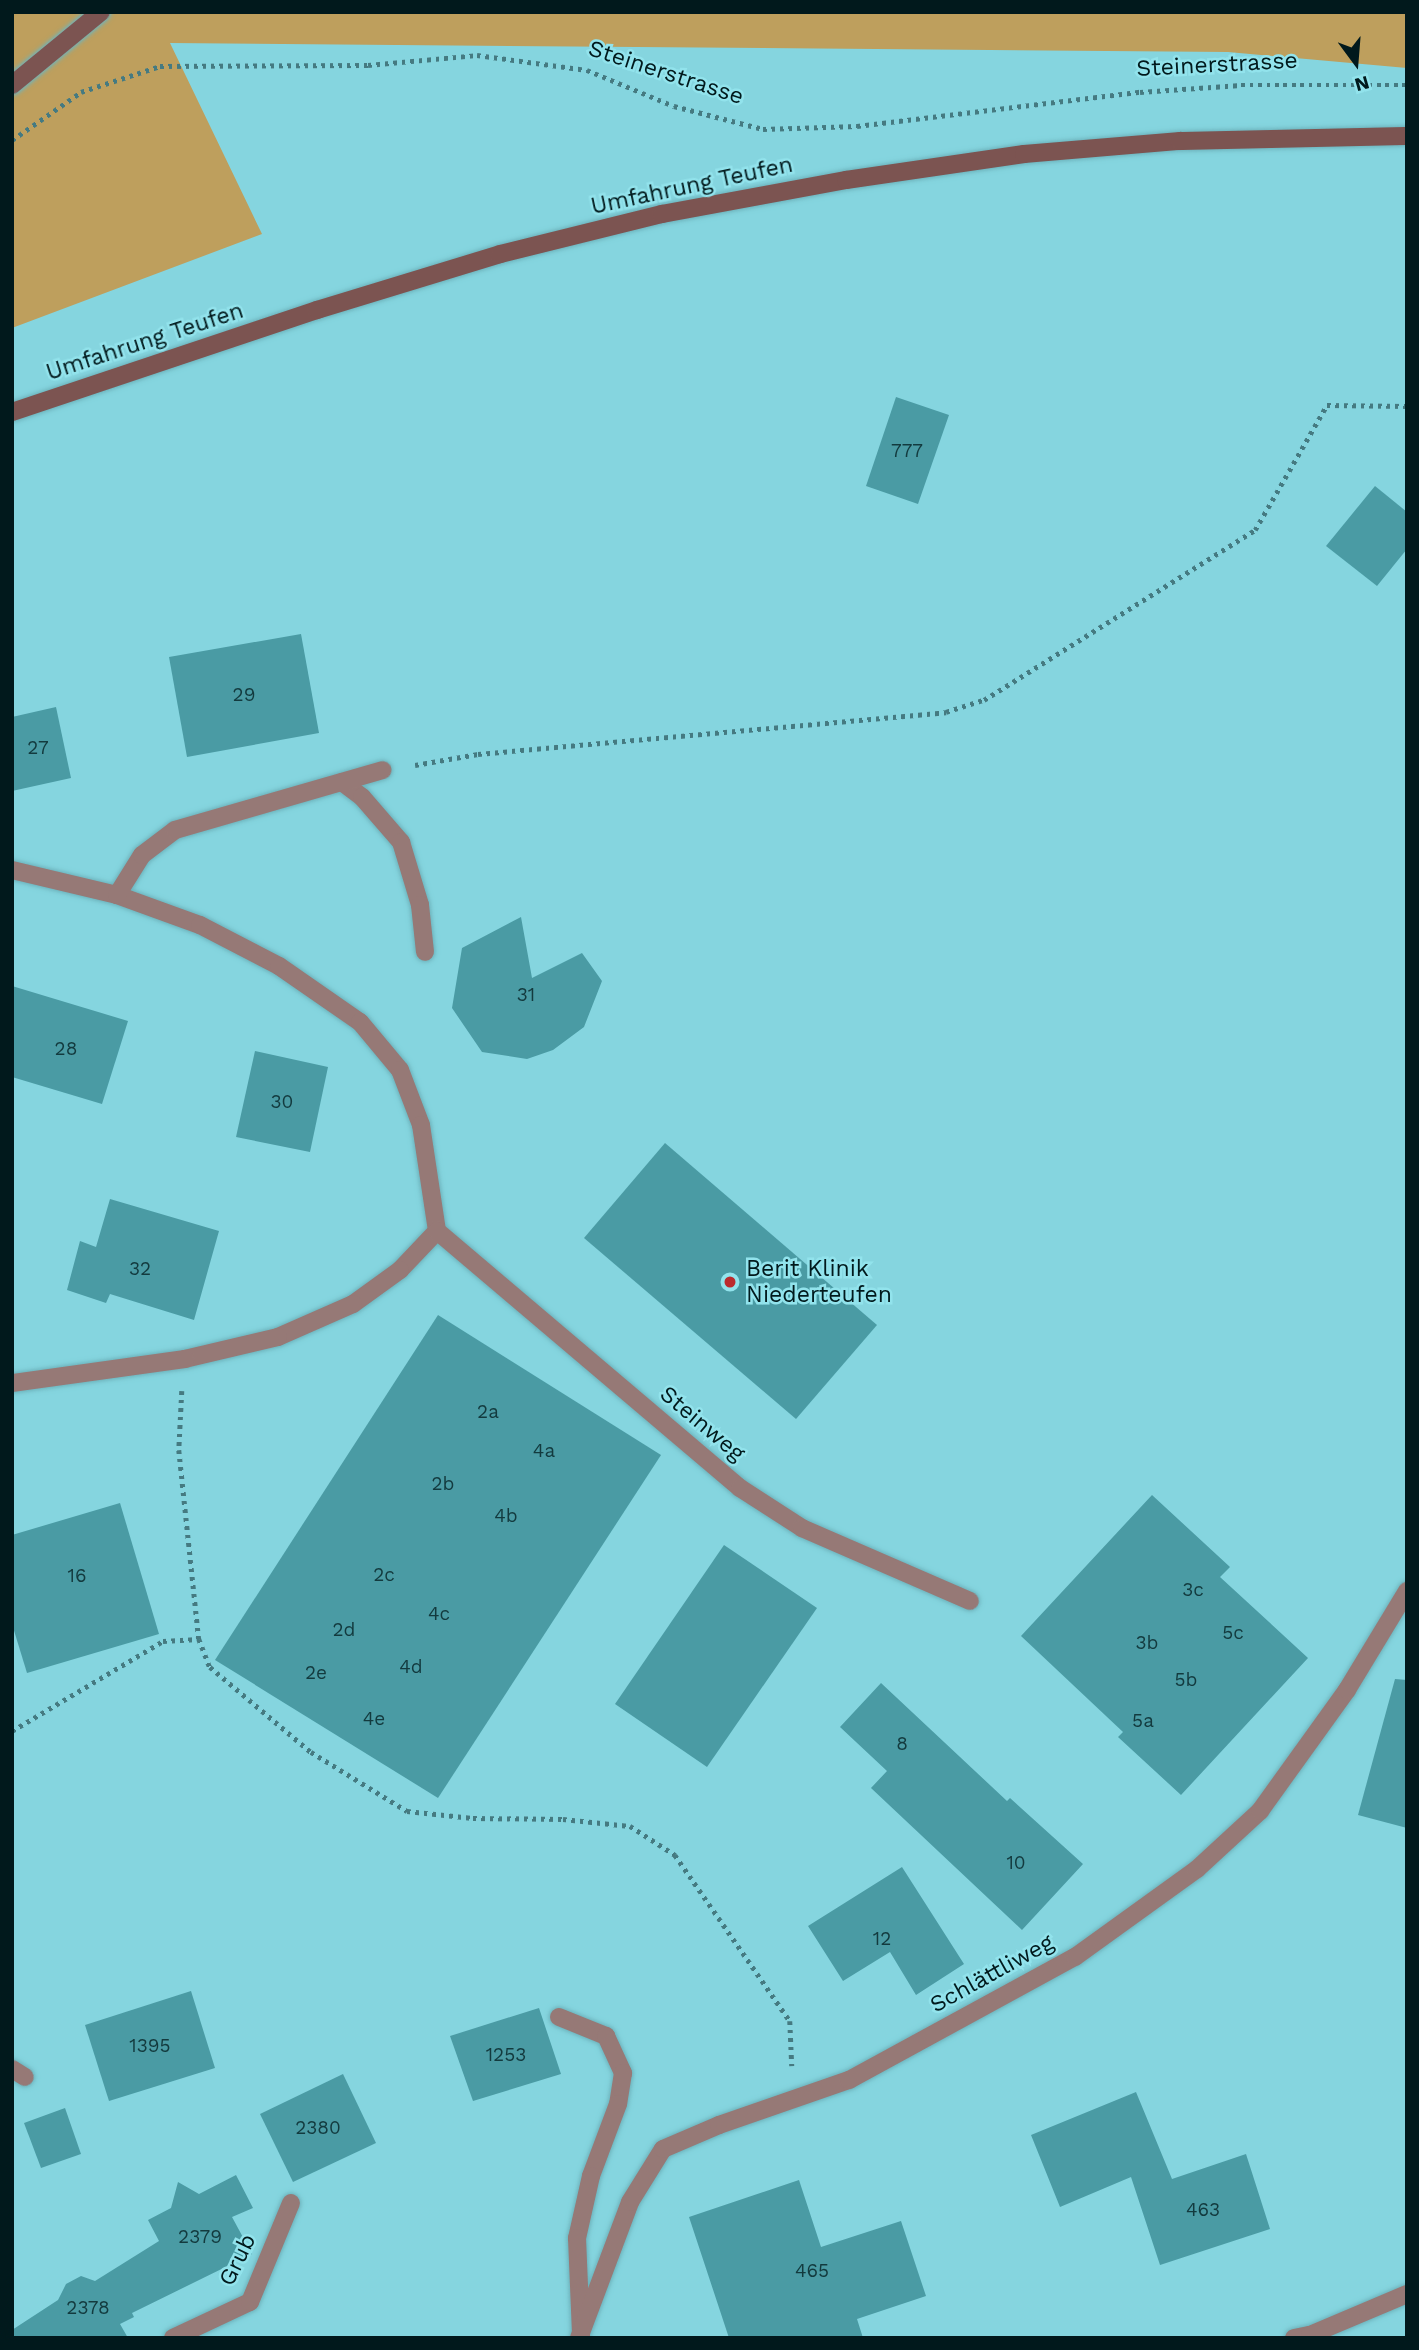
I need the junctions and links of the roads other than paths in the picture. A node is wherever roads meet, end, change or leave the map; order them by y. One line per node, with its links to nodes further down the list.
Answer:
1 (101, 12): 2 (main road)
2 (12, 85)
3 (1407, 136): 4 (main road, Umfahrung Teufen)
4 (12, 412)
5 (383, 770): 6 (street)
6 (342, 782): 8 (street); 9 (street)
7 (12, 870): 8 (street)
8 (117, 895): 10 (street)
9 (425, 952)
10 (437, 1231): 11 (street); 13 (street, Steinweg)
11 (12, 1383)
12 (1407, 1591): 17 (street, Schlättliweg)
13 (970, 1601)
14 (559, 2017): 17 (street)
15 (291, 2203): 18 (street, Grub)
16 (1407, 2294): 19 (street)
17 (580, 2336)
18 (173, 2338)
19 (1294, 2338)

